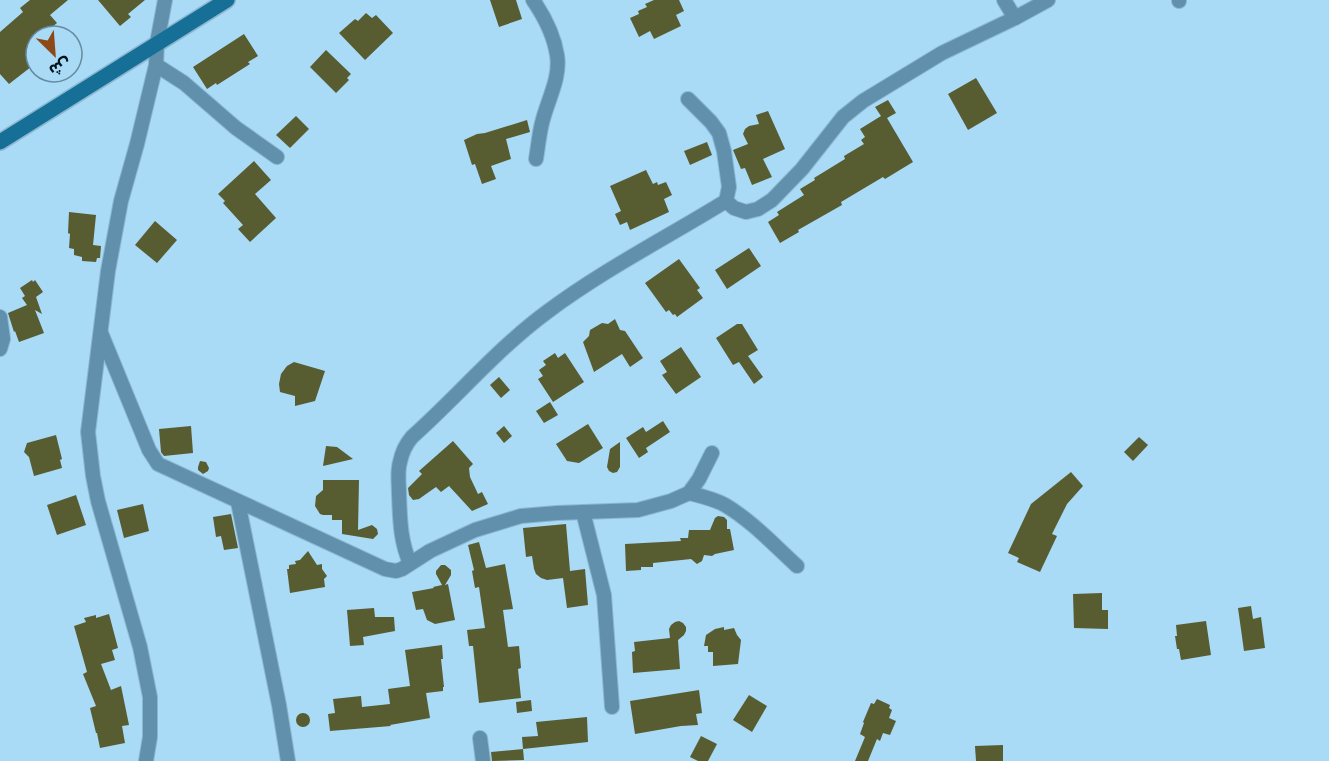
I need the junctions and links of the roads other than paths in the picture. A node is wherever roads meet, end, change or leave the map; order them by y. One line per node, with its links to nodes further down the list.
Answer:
1 (165, 0): 7 (street)
2 (227, 0): 7 (street)
3 (533, 0): 12 (street)
4 (1004, 0): 6 (street)
5 (1048, 0): 6 (street)
6 (1015, 18): 13 (street)
7 (157, 43): 8 (street); 10 (street)
8 (156, 65): 11 (street); 15 (street)
9 (688, 99): 13 (street)
10 (0, 142)
11 (277, 157)
12 (536, 159)
13 (726, 201): 21 (street)
14 (0, 317): 16 (street)
15 (100, 331): 19 (street); 25 (street)
16 (0, 349)
17 (712, 453): 18 (street)
18 (689, 493): 20 (street); 22 (street)
19 (238, 502): 21 (street); 26 (street)
20 (583, 513): 21 (street); 23 (street)
21 (410, 563)
22 (797, 566)
23 (612, 707)
24 (480, 738): 27 (street)
25 (146, 761)
26 (288, 761)
27 (483, 761)

